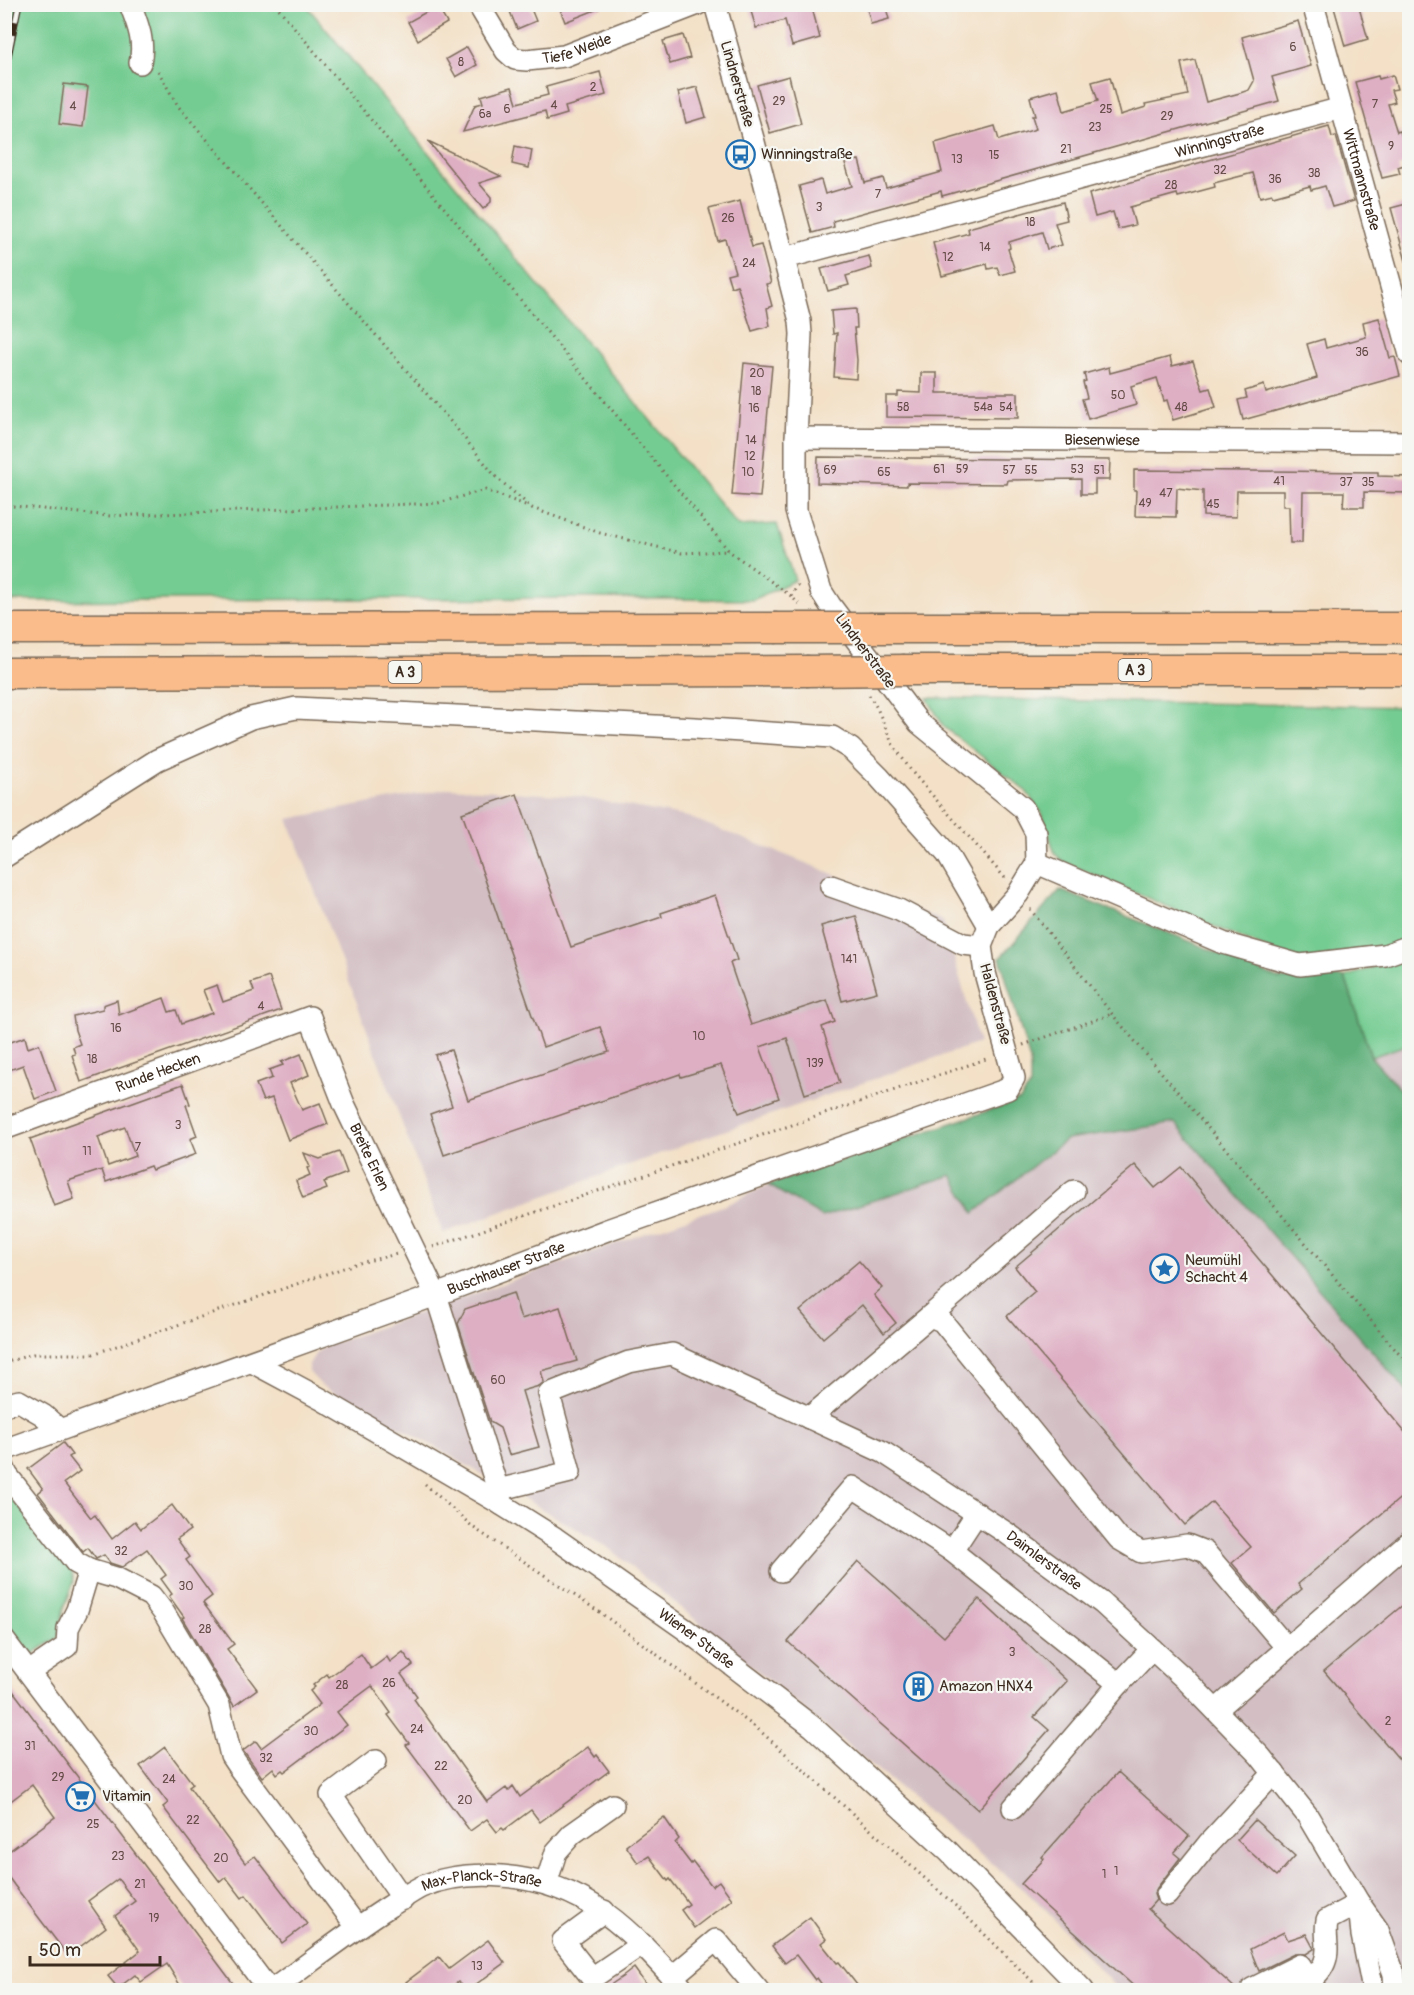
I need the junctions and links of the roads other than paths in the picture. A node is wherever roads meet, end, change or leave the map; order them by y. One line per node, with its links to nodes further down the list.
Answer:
1 (130, 4): 6 (street)
2 (478, 4): 3 (street, Tiefe Weide)
3 (698, 4)
4 (715, 4): 8 (street, Lindnerstraße)
5 (1313, 4): 7 (street, Wittmannstraße)
6 (148, 65)
7 (1342, 108): 8 (street, Winningstraße); 9 (street, Wittmannstraße)
8 (785, 258): 10 (street, Lindnerstraße)
9 (1410, 355)
10 (796, 438): 11 (street, Biesenwiese); 17 (street, Lindnerstraße)
11 (1410, 442)
12 (1410, 628): 13 (highway, bridge)
13 (4, 629)
14 (1410, 670): 15 (highway, A 3, bridge)
15 (4, 673)
16 (4, 857): 19 (street)
17 (1037, 862): 19 (street, Haldenstraße); 21 (street)
18 (831, 886): 20 (street)
19 (988, 926): 20 (street, Haldenstraße)
20 (981, 946): 23 (street, Haldenstraße)
21 (1410, 946)
22 (310, 1017): 24 (street, Runde Hecken); 26 (street, Breite Erlen)
23 (1008, 1089): 26 (street, Buschhauser Straße)
24 (4, 1129)
25 (1074, 1191): 27 (street)
26 (436, 1295): 28 (street, Buschhauser Straße); 34 (street, Breite Erlen)
27 (930, 1316): 30 (street); 41 (street)
28 (252, 1362): 31 (street, Buschhauser Straße); 34 (street, Wiener Straße)
29 (4, 1405): 31 (street)
30 (809, 1418): 34 (street, Daimlerstraße); 35 (street, Daimlerstraße)
31 (60, 1429): 32 (street, Buschhauser Straße)
32 (4, 1450)
33 (4, 1468): 38 (street)
34 (499, 1497): 61 (street, Wiener Straße)
35 (977, 1513): 37 (street); 42 (street, Daimlerstraße)
36 (1410, 1541): 41 (street)
37 (952, 1551): 39 (street); 44 (street)
38 (88, 1570): 43 (street); 55 (street)
39 (781, 1571)
40 (4, 1640): 43 (street)
41 (1287, 1648): 45 (street)
42 (1152, 1649): 44 (street); 45 (street, Daimlerstraße)
43 (29, 1672): 59 (street)
44 (1119, 1684): 49 (street)
45 (1216, 1710): 47 (street, Daimlerstraße)
46 (376, 1761): 52 (street)
47 (1274, 1773): 51 (street); 53 (street, Daimlerstraße)
48 (612, 1804): 50 (street)
49 (1013, 1808)
50 (546, 1884): 52 (street, Max-Planck-Straße); 54 (street, Max-Planck-Straße)
51 (1167, 1895)
52 (403, 1899): 55 (street, Max-Planck-Straße)
53 (1359, 1903): 58 (street); 63 (street, Daimlerstraße); 64 (street, Daimlerstraße)
54 (604, 1911): 56 (street, Max-Planck-Straße); 56 (street)
55 (357, 1928): 59 (street, Max-Planck-Straße)
56 (642, 1944): 57 (street, Max-Planck-Straße)
57 (678, 1984): 60 (street)
58 (1306, 1988): 62 (street)
59 (270, 1990)
60 (759, 1990)
61 (1083, 1990)
62 (1252, 1990)
63 (1373, 1990)
64 (1395, 1990)

